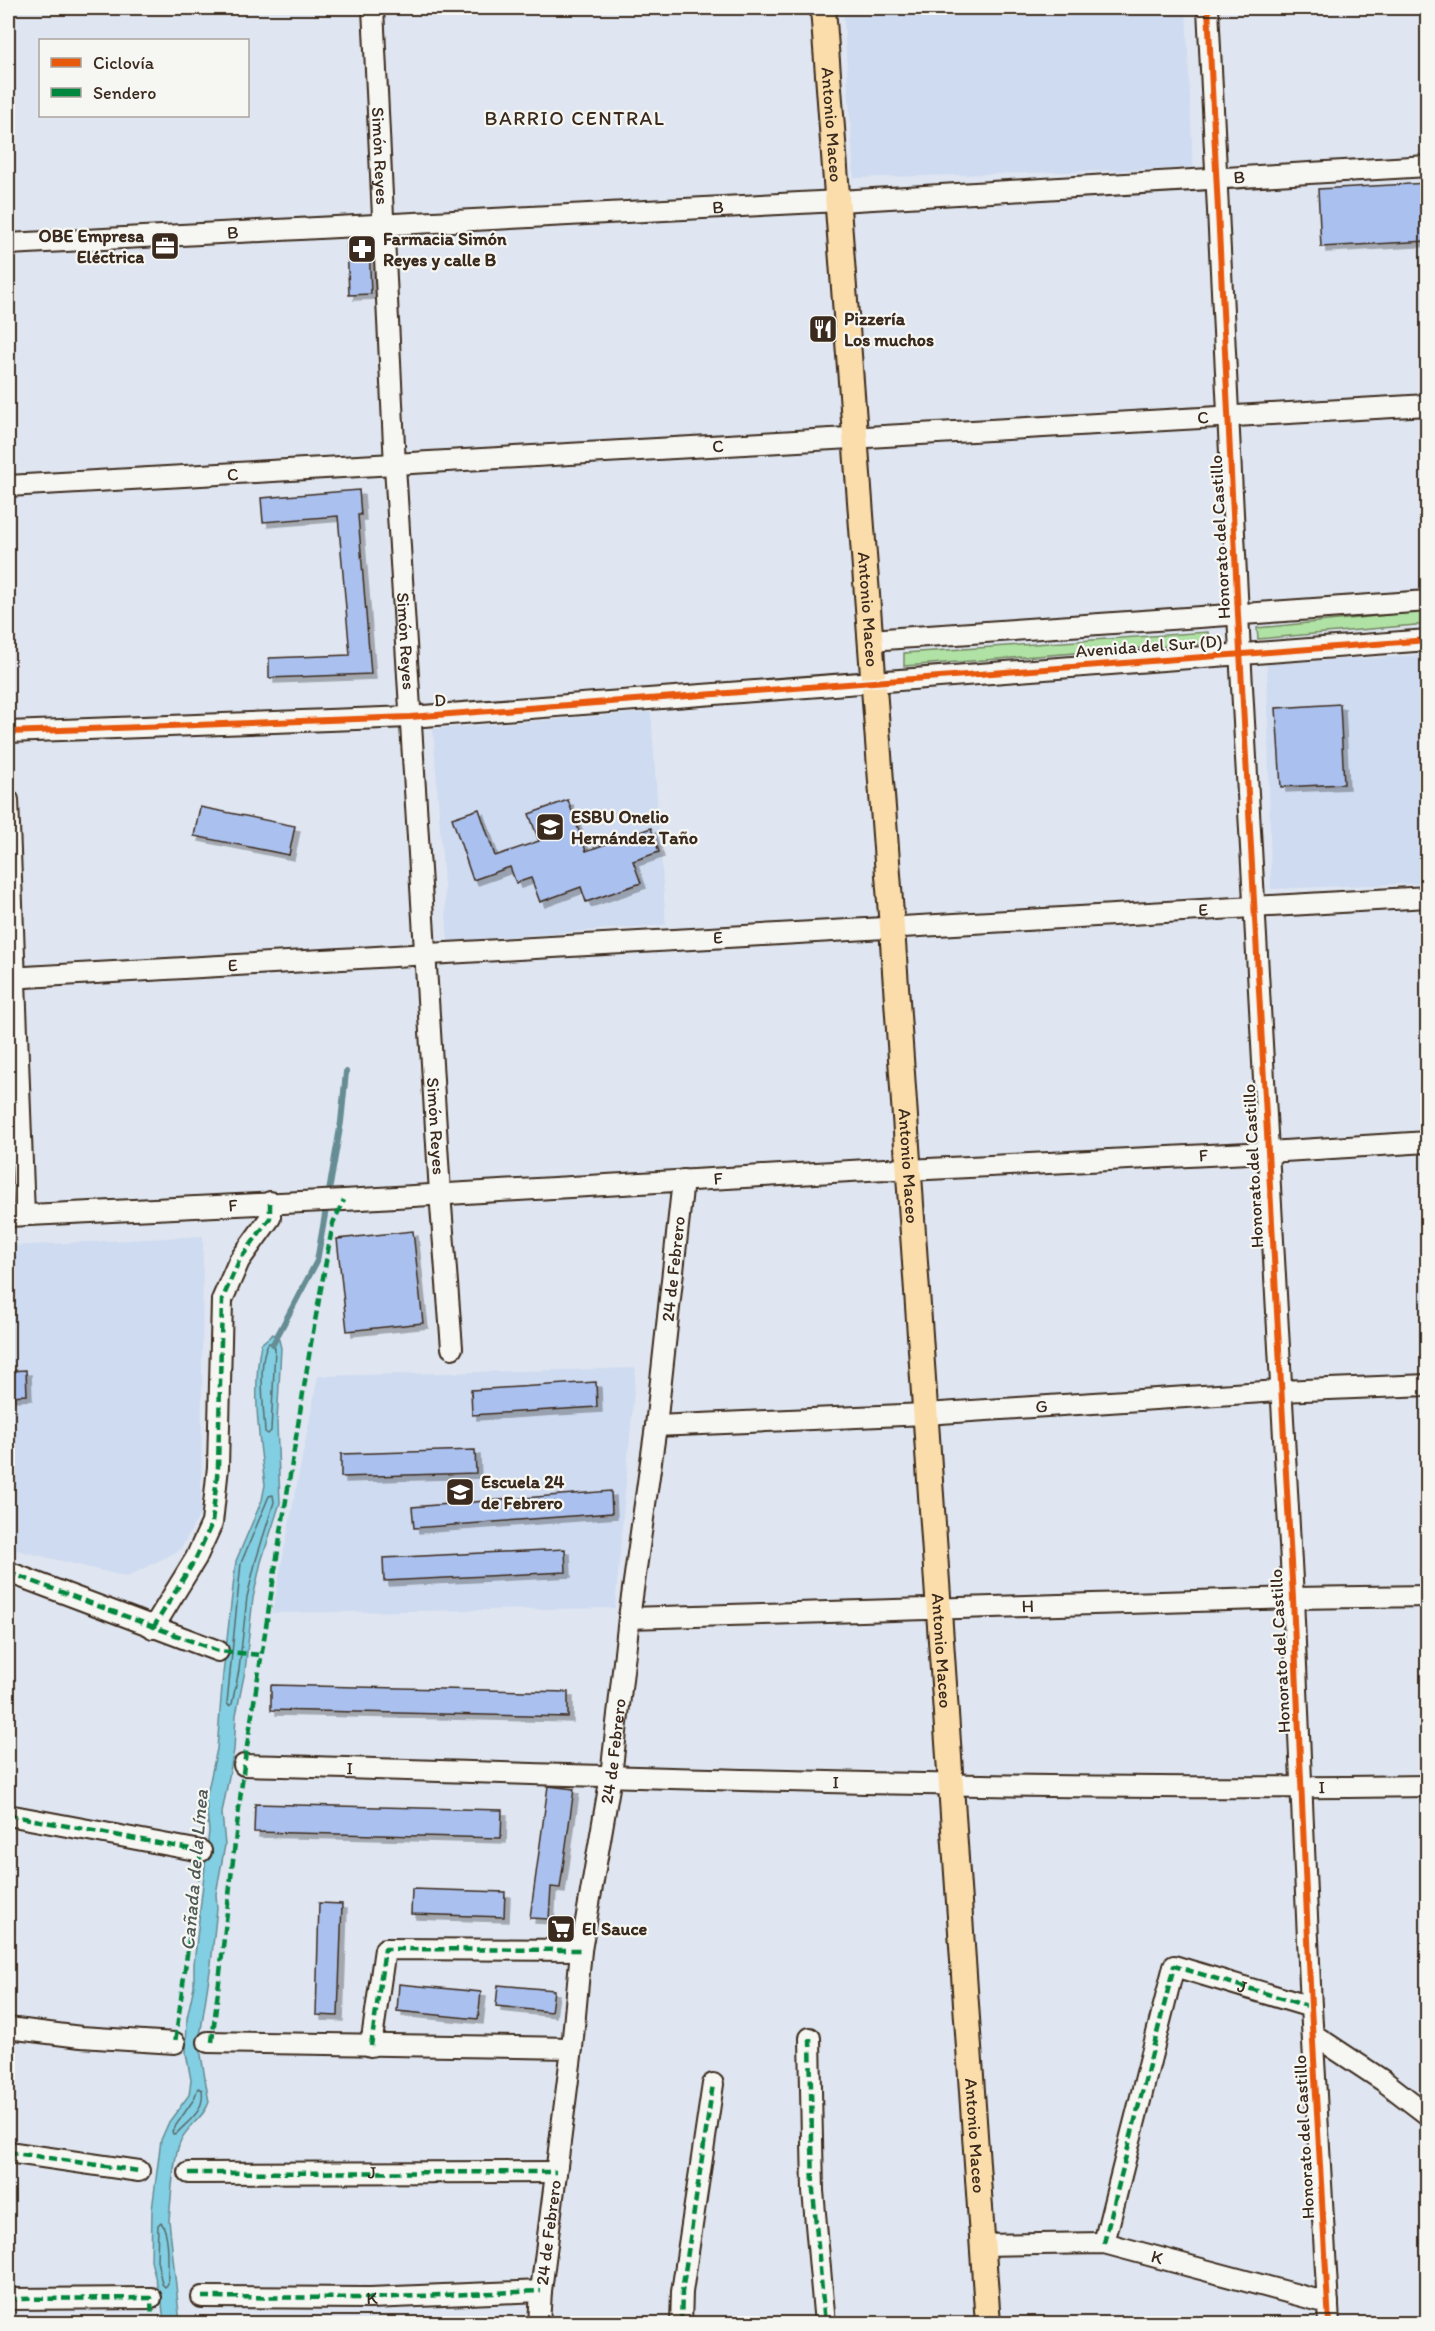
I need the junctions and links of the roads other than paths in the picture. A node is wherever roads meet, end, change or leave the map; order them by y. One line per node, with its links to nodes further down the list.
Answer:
1 (373, 8): 7 (street, Simón Reyes)
2 (823, 8): 6 (main road, Antonio Maceo)
3 (1208, 8): 5 (street, Honorato del Castillo)
4 (1428, 166): 5 (street, B)
5 (1217, 177): 6 (street, B); 10 (street, Honorato del Castillo)
6 (839, 201): 7 (street, B); 11 (main road, Antonio Maceo)
7 (384, 223): 8 (street, B); 12 (street, Simón Reyes)
8 (8, 244)
9 (1428, 405): 10 (street, C)
10 (1230, 416): 11 (street, C); 15 (street, Honorato del Castillo)
11 (854, 437): 12 (street, C); 16 (main road, Antonio Maceo)
12 (395, 466): 13 (street, C); 20 (street, Simón Reyes)
13 (8, 486)
14 (1428, 601): 15 (street, Avenida del Sur (D))
15 (1238, 615): 16 (street, Avenida del Sur (D)); 18 (street, Honorato del Castillo)
16 (870, 640): 19 (main road, Antonio Maceo)
17 (1428, 640): 18 (street, Avenida del Sur (D))
18 (1241, 654): 19 (street, Avenida del Sur (D)); 24 (street, Honorato del Castillo)
19 (873, 682): 20 (street, D); 25 (main road, Antonio Maceo)
20 (410, 717): 21 (street, D); 26 (street, Simón Reyes)
21 (8, 732)
22 (8, 800): 27 (street)
23 (1428, 897): 24 (street, E)
24 (1255, 908): 25 (street, E); 29 (street, Honorato del Castillo)
25 (892, 928): 26 (street, E); 30 (main road, Antonio Maceo)
26 (426, 954): 27 (street, E); 32 (street, Simón Reyes)
27 (11, 978): 34 (street)
28 (1428, 1142): 29 (street, F)
29 (1268, 1152): 30 (street, F); 37 (street, Honorato del Castillo)
30 (908, 1170): 31 (street, F); 38 (main road, Antonio Maceo)
31 (683, 1179): 32 (street, F); 39 (street, 24 de Febrero)
32 (440, 1193): 33 (street, F); 35 (street, Simón Reyes)
33 (280, 1201): 34 (street, F); 45 (street)
34 (16, 1215)
35 (452, 1348)
36 (1428, 1385): 37 (street, G)
37 (1280, 1391): 38 (street, G); 42 (street, Honorato del Castillo)
38 (925, 1414): 39 (street, G); 43 (main road, Antonio Maceo)
39 (656, 1426): 44 (street, 24 de Febrero)
40 (8, 1572): 45 (street)
41 (1428, 1596): 42 (street, H)
42 (1293, 1598): 43 (street, H); 51 (street, Honorato del Castillo)
43 (938, 1608): 44 (street, H); 49 (main road, Antonio Maceo)
44 (629, 1618): 48 (street, 24 de Febrero)
45 (153, 1628): 46 (street)
46 (218, 1651)
47 (244, 1765): 48 (street, I)
48 (611, 1776): 49 (street, I); 54 (street, 24 de Febrero)
49 (951, 1784): 51 (street, I); 70 (main road, Antonio Maceo)
50 (1428, 1786): 51 (street, I)
51 (1301, 1788): 55 (street, Honorato del Castillo)
52 (8, 1815): 53 (street)
53 (201, 1851)
54 (581, 1950): 61 (street); 62 (street, 24 de Febrero)
55 (1311, 2007): 57 (street, Honorato del Castillo); 69 (street, J)
56 (8, 2028): 60 (street)
57 (1314, 2035): 64 (street); 75 (street, Honorato del Castillo)
58 (810, 2038): 78 (street)
59 (208, 2042): 61 (street)
60 (176, 2043)
61 (371, 2046): 62 (street)
62 (572, 2048): 67 (street, 24 de Febrero)
63 (713, 2084): 77 (street)
64 (1428, 2115)
65 (8, 2152): 66 (street)
66 (139, 2171)
67 (556, 2172): 68 (street, J); 71 (street, 24 de Febrero)
68 (189, 2173)
69 (1104, 2243): 70 (street, K); 75 (street, K)
70 (982, 2245): 79 (main road, Antonio Maceo)
71 (541, 2291): 72 (street, K); 76 (street, 24 de Febrero)
72 (202, 2297)
73 (151, 2298): 74 (street)
74 (8, 2299)
75 (1328, 2303): 80 (street, Honorato del Castillo)
76 (539, 2324)
77 (681, 2324)
78 (825, 2324)
79 (988, 2324)
80 (1329, 2324)

